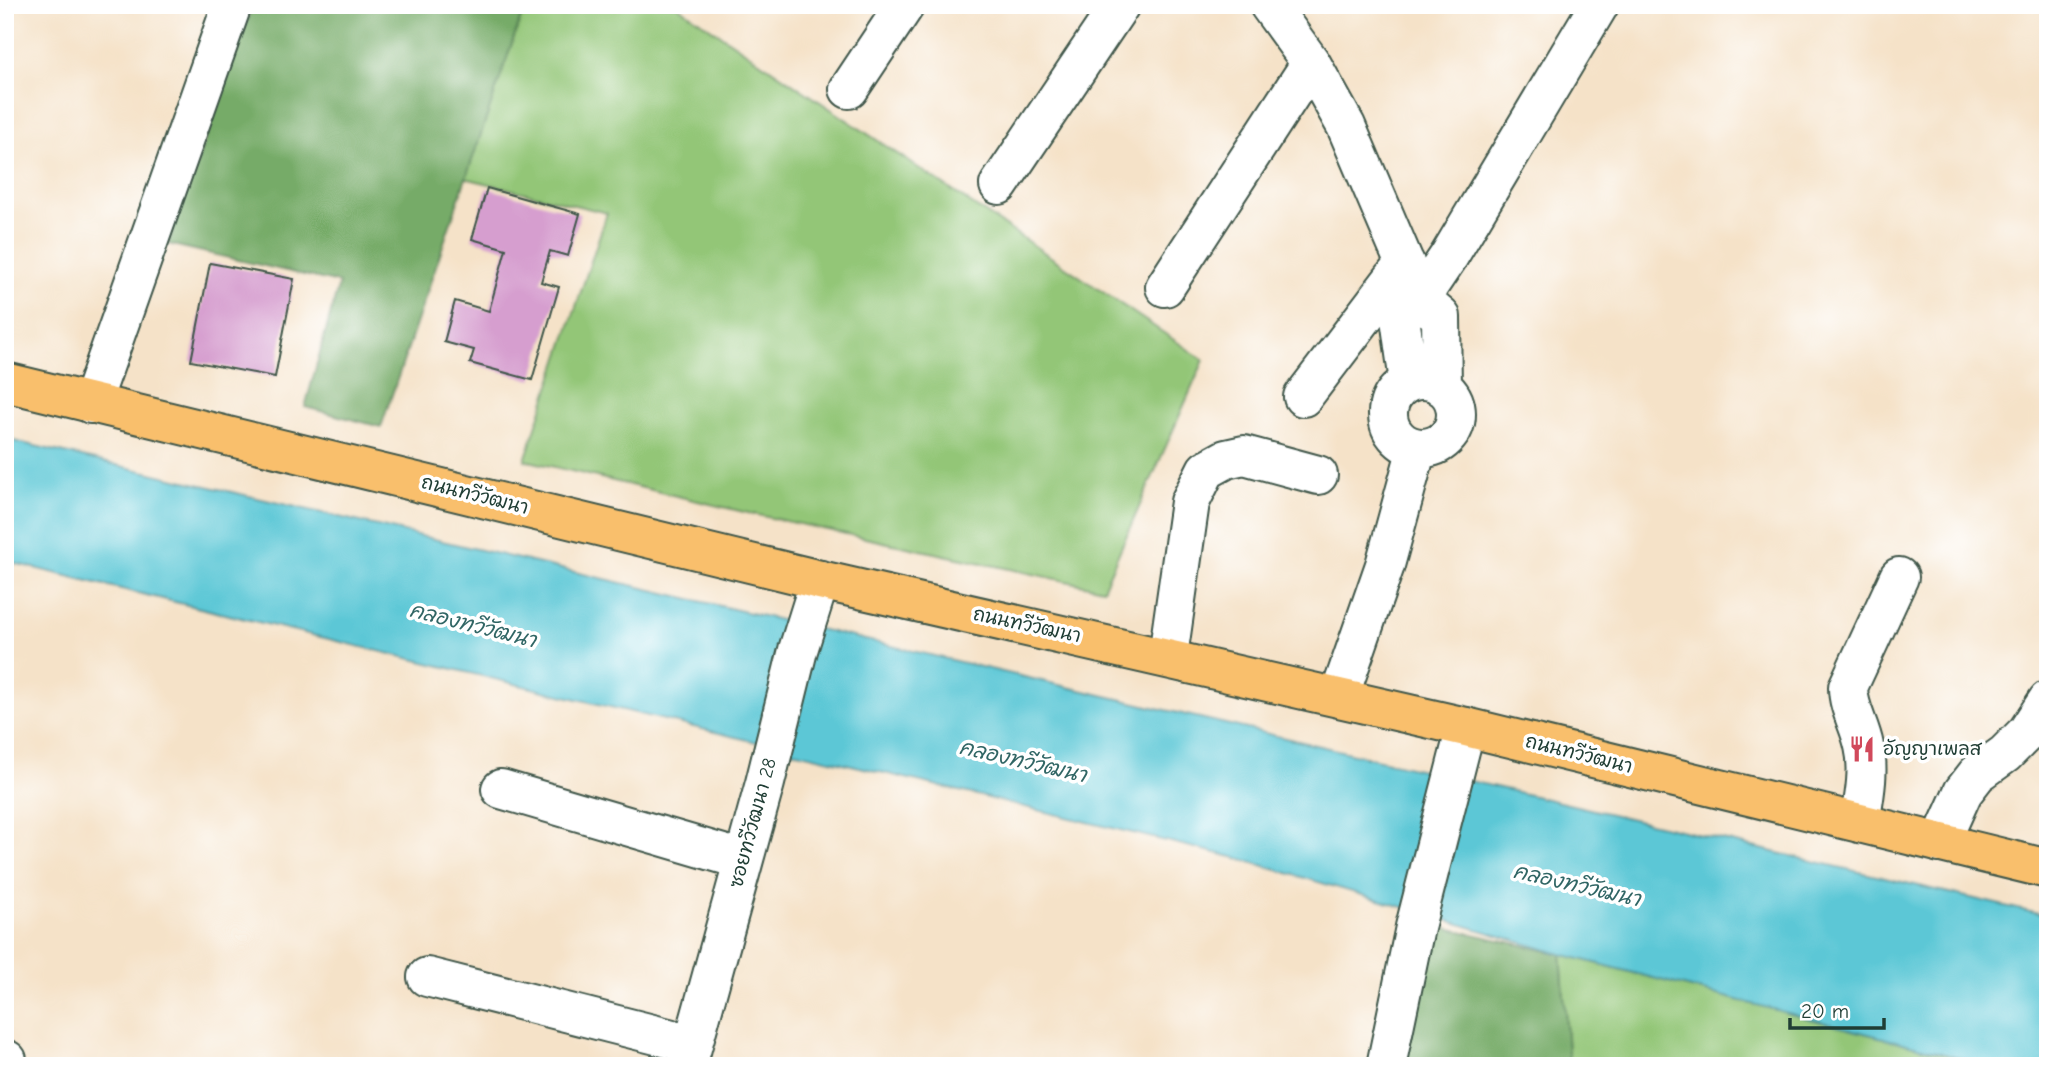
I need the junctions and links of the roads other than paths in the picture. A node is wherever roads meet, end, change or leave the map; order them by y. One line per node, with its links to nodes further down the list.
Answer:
1 (232, 5): 15 (street)
2 (905, 5): 7 (street)
3 (1120, 5): 8 (street)
4 (1269, 5): 6 (street)
5 (1600, 5): 11 (street)
6 (1311, 63): 9 (street); 10 (street)
7 (849, 89)
8 (999, 185)
9 (1405, 263): 11 (street); 14 (street)
10 (1165, 286)
11 (1420, 299): 13 (street)
12 (5, 382): 15 (main road, ถนนทวีวัฒนา)
13 (1426, 384): 16 (street); 16 (street)
14 (1303, 397)
15 (91, 404): 19 (main road, ถนนทวีวัฒนา)
16 (1417, 448): 21 (street)
17 (1318, 475): 20 (street)
18 (1899, 577): 25 (street)
19 (820, 580): 20 (main road, ถนนทวีวัฒนา); 27 (street, ซอยทวีวัฒนา 28)
20 (1168, 656): 21 (main road, ถนนทวีวัฒนา)
21 (1339, 697): 23 (main road, ถนนทวีวัฒนา)
22 (2048, 701): 26 (street)
23 (1466, 727): 25 (main road, ถนนทวีวัฒนา); 31 (street)
24 (501, 789): 27 (street)
25 (1860, 823): 26 (main road, ถนนทวีวัฒนา)
26 (1940, 843): 28 (main road, ถนนทวีวัฒนา)
27 (743, 860): 30 (street, ซอยทวีวัฒนา 28)
28 (2048, 869)
29 (427, 977): 30 (street)
30 (689, 1055)
31 (1386, 1066)

